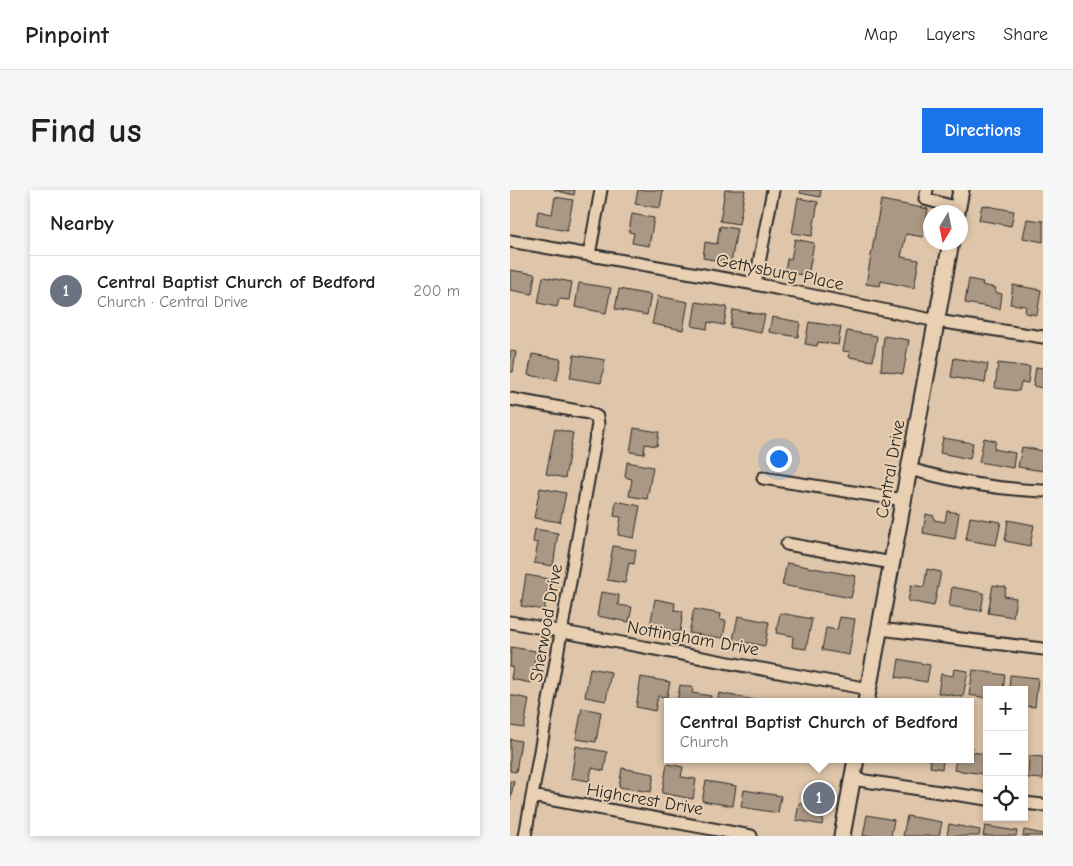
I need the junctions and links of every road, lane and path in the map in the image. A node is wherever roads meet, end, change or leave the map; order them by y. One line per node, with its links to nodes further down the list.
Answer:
1 (601, 190): 9 (street)
2 (773, 190): 10 (street)
3 (927, 190): 5 (street)
4 (961, 190): 6 (main road)
5 (942, 205)
6 (958, 205)
7 (510, 241): 9 (street, Gettysburg Place)
8 (950, 250): 11 (main road, Central Drive)
9 (589, 255): 10 (street, Gettysburg Place)
10 (755, 284): 11 (street, Gettysburg Place)
11 (937, 321): 12 (street, Gettysburg Place); 14 (main road, Central Drive)
12 (1043, 338)
13 (510, 399): 22 (street, Sherwood Drive)
14 (909, 470): 16 (street); 17 (main road, Central Drive)
15 (763, 478): 17 (street)
16 (1043, 491)
17 (904, 500): 19 (main road, Central Drive)
18 (788, 544): 19 (street)
19 (892, 563): 21 (main road, Central Drive)
20 (510, 622): 22 (street, Nottingham Drive)
21 (880, 629): 23 (street); 24 (main road, Central Drive)
22 (562, 632): 24 (street, Nottingham Drive); 27 (street, Sherwood Drive)
23 (1043, 649)
24 (868, 695)
25 (855, 763): 26 (main road)
26 (852, 779): 28 (street); 33 (main road)
27 (532, 796): 31 (street, Sherwood Drive); 32 (street, Highcrest Drive)
28 (983, 798)
29 (1028, 803): 30 (street)
30 (1043, 805)
31 (525, 836)
32 (751, 836)
33 (842, 836)

